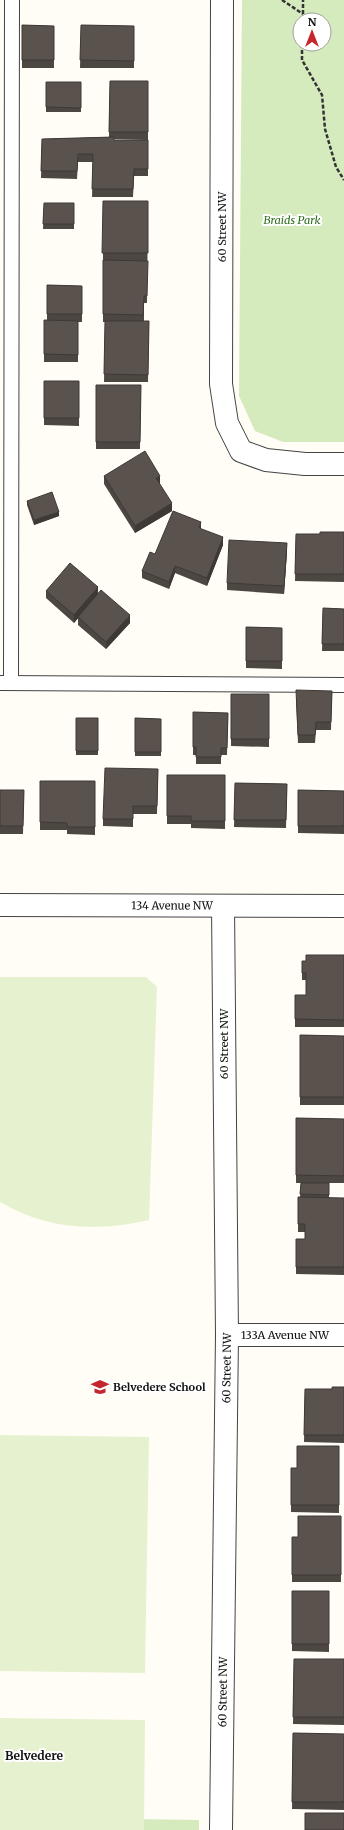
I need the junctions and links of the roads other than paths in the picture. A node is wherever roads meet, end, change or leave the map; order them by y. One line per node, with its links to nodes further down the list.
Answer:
1 (12, 0): 4 (lane)
2 (222, 0): 3 (street, 60 Street NW)
3 (344, 464)
4 (5, 683): 5 (lane)
5 (344, 685)
6 (0, 905): 7 (street, 134 Avenue NW)
7 (223, 906): 8 (street, 134 Avenue NW); 9 (street, 60 Street NW)
8 (344, 906)
9 (226, 1335): 10 (street, 133A Avenue NW); 11 (street, 60 Street NW)
10 (344, 1335)
11 (221, 1830)

